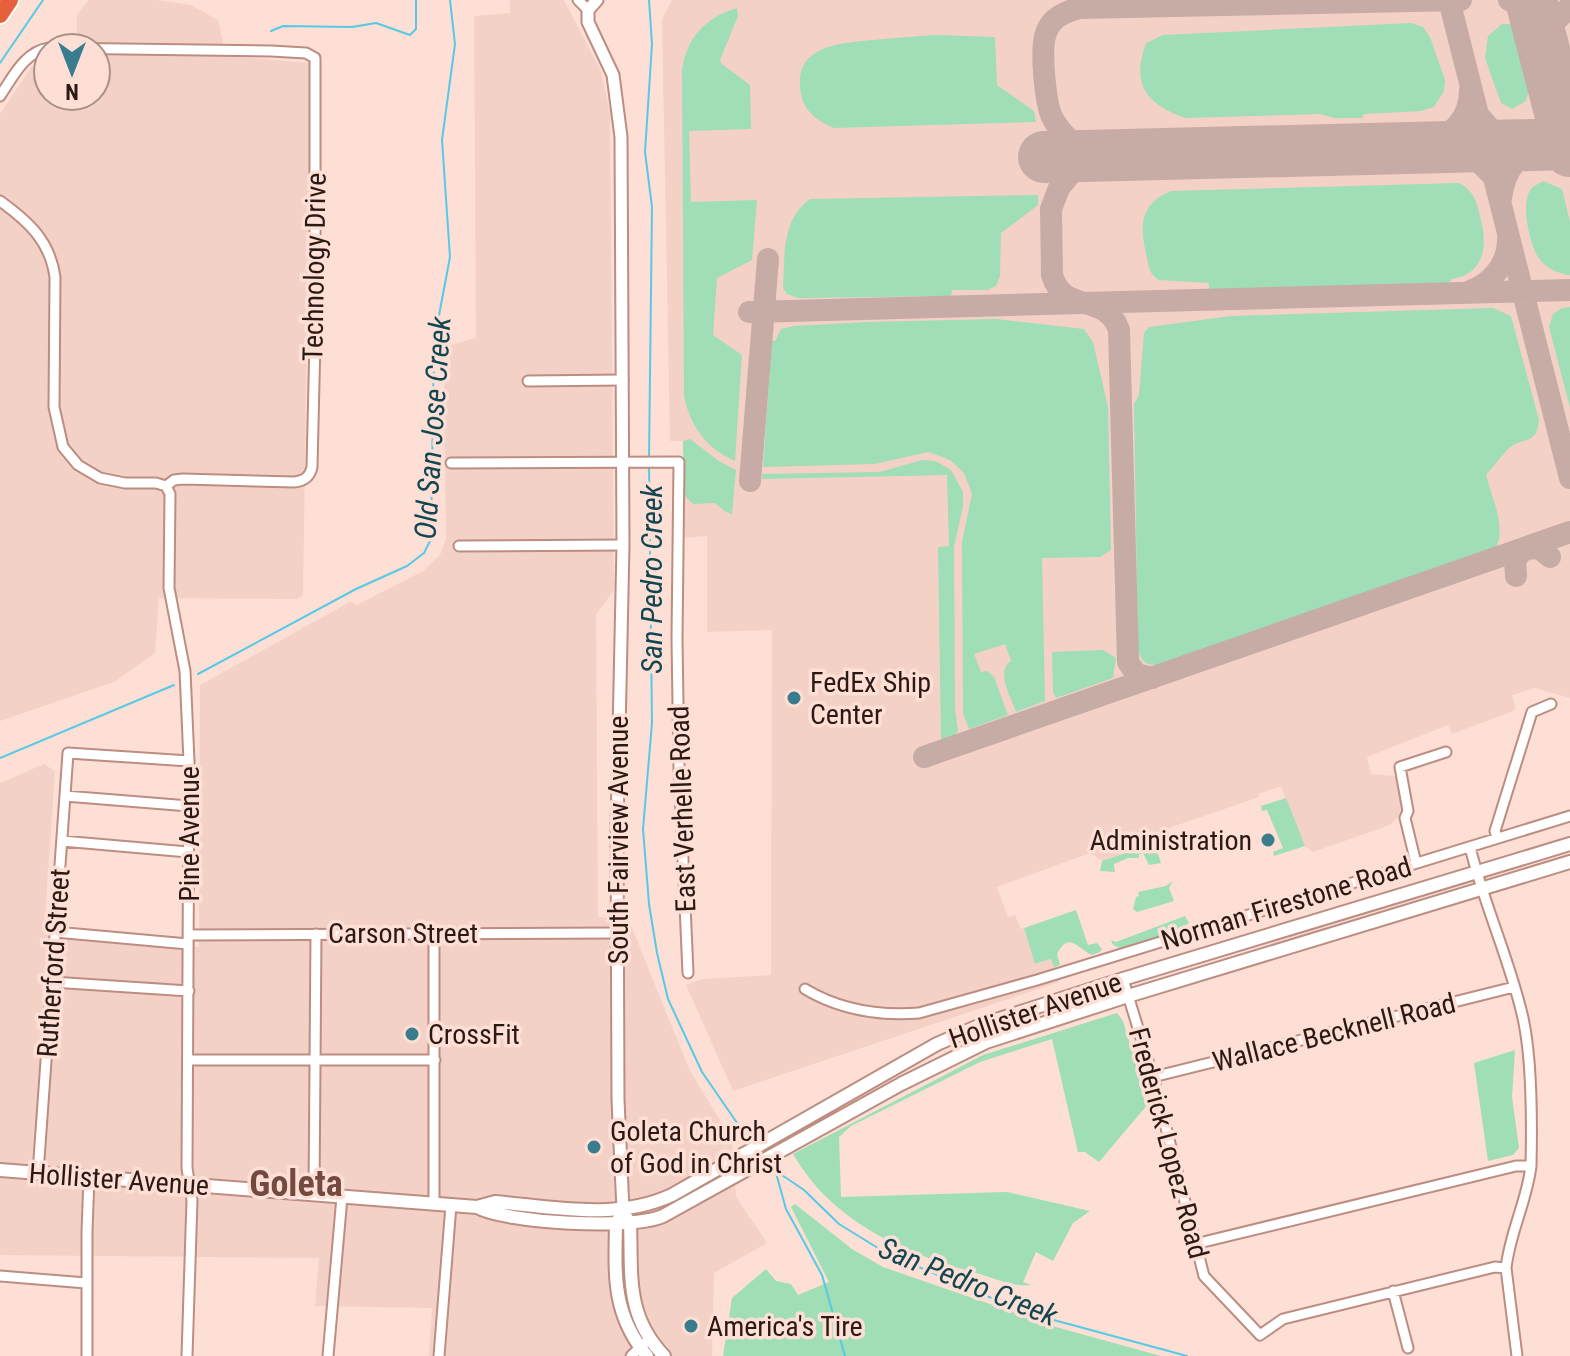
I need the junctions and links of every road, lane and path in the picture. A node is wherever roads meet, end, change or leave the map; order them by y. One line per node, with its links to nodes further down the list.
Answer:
1 (10, 0): 5 (highway)
2 (578, 0): 4 (street, South Fairview Avenue)
3 (597, 0): 4 (street)
4 (588, 10): 8 (street, South Fairview Avenue)
5 (0, 15)
6 (0, 96): 12 (street, Technology Drive)
7 (0, 201): 12 (street)
8 (623, 380): 9 (street); 10 (street, South Fairview Avenue)
9 (528, 381)
10 (623, 462): 11 (street, East Verhelle Road); 13 (street, South Fairview Avenue); 35 (street, East Verhelle Road)
11 (451, 463)
12 (166, 486): 17 (street, Pine Avenue)
13 (623, 545): 14 (street); 32 (street, South Fairview Avenue)
14 (459, 546)
15 (1551, 704): 21 (street)
16 (1446, 752): 27 (street)
17 (189, 761): 18 (street, Rutherford Street); 19 (street, Pine Avenue)
18 (65, 796): 19 (street); 22 (street, Rutherford Street)
19 (189, 806): 25 (street, Pine Avenue)
20 (1570, 816): 21 (street, Norman Firestone Road)
21 (1497, 838): 24 (street, Norman Firestone Road)
22 (62, 841): 25 (street); 30 (street, Rutherford Street)
23 (1570, 844): 28 (main road, Hollister Avenue)
24 (1470, 847): 27 (street, Norman Firestone Road); 28 (street)
25 (188, 852): 34 (street, Pine Avenue)
26 (1570, 862): 29 (main road, Hollister Avenue)
27 (1416, 863): 39 (street, Norman Firestone Road)
28 (1476, 873): 29 (street); 36 (main road, Hollister Avenue)
29 (1480, 889): 38 (street); 41 (main road, Hollister Avenue)
30 (55, 932): 34 (street, Carson Street); 37 (street, Rutherford Street)
31 (434, 933): 32 (street, Carson Street); 33 (street, Carson Street); 44 (street)
32 (618, 933): 56 (street, South Fairview Avenue)
33 (316, 934): 34 (street, Carson Street); 42 (street)
34 (188, 939): 40 (street, Pine Avenue)
35 (688, 973)
36 (1123, 979): 41 (street, Frederick Lopez Road); 56 (main road, Hollister Avenue)
37 (52, 982): 40 (street); 48 (street, Rutherford Street)
38 (1514, 987): 45 (street, Wallace Becknell Road); 46 (street)
39 (805, 989)
40 (189, 991): 43 (street, Pine Avenue)
41 (1128, 996): 45 (street, Frederick Lopez Road); 57 (main road, Hollister Avenue)
42 (315, 1059): 43 (street); 44 (street); 51 (street)
43 (188, 1060): 50 (street, Pine Avenue)
44 (435, 1060): 53 (street)
45 (1153, 1077): 59 (street, Frederick Lopez Road)
46 (1531, 1166): 59 (street); 60 (street)
47 (0, 1170): 48 (main road, Hollister Avenue)
48 (38, 1173): 49 (main road, Hollister Avenue)
49 (89, 1177): 50 (main road, Hollister Avenue); 62 (street)
50 (190, 1184): 51 (main road, Hollister Avenue); 67 (street, Pine Avenue)
51 (314, 1194): 52 (main road, Hollister Avenue)
52 (342, 1197): 53 (main road, Hollister Avenue); 68 (street)
53 (434, 1204): 54 (main road, Hollister Avenue)
54 (451, 1205): 55 (main road, Hollister Avenue); 69 (street)
55 (477, 1207): 56 (main road, Hollister Avenue); 58 (main road, Hollister Avenue)
56 (623, 1210): 57 (main road, South Fairview Avenue); 58 (main road, South Fairview Avenue)
57 (630, 1223): 58 (main road, Hollister Avenue); 65 (main road, South Fairview Avenue)
58 (616, 1224): 65 (main road, South Fairview Avenue)
59 (1195, 1244): 63 (street, Frederick Lopez Road)
60 (1506, 1268): 63 (street); 71 (street)
61 (0, 1276): 62 (street)
62 (86, 1283): 66 (street)
63 (1393, 1291): 64 (street)
64 (1408, 1348)
65 (642, 1349): 70 (main road, South Fairview Avenue)
66 (87, 1356)
67 (187, 1356)
68 (328, 1356)
69 (439, 1356)
70 (664, 1356)
71 (1517, 1356)

